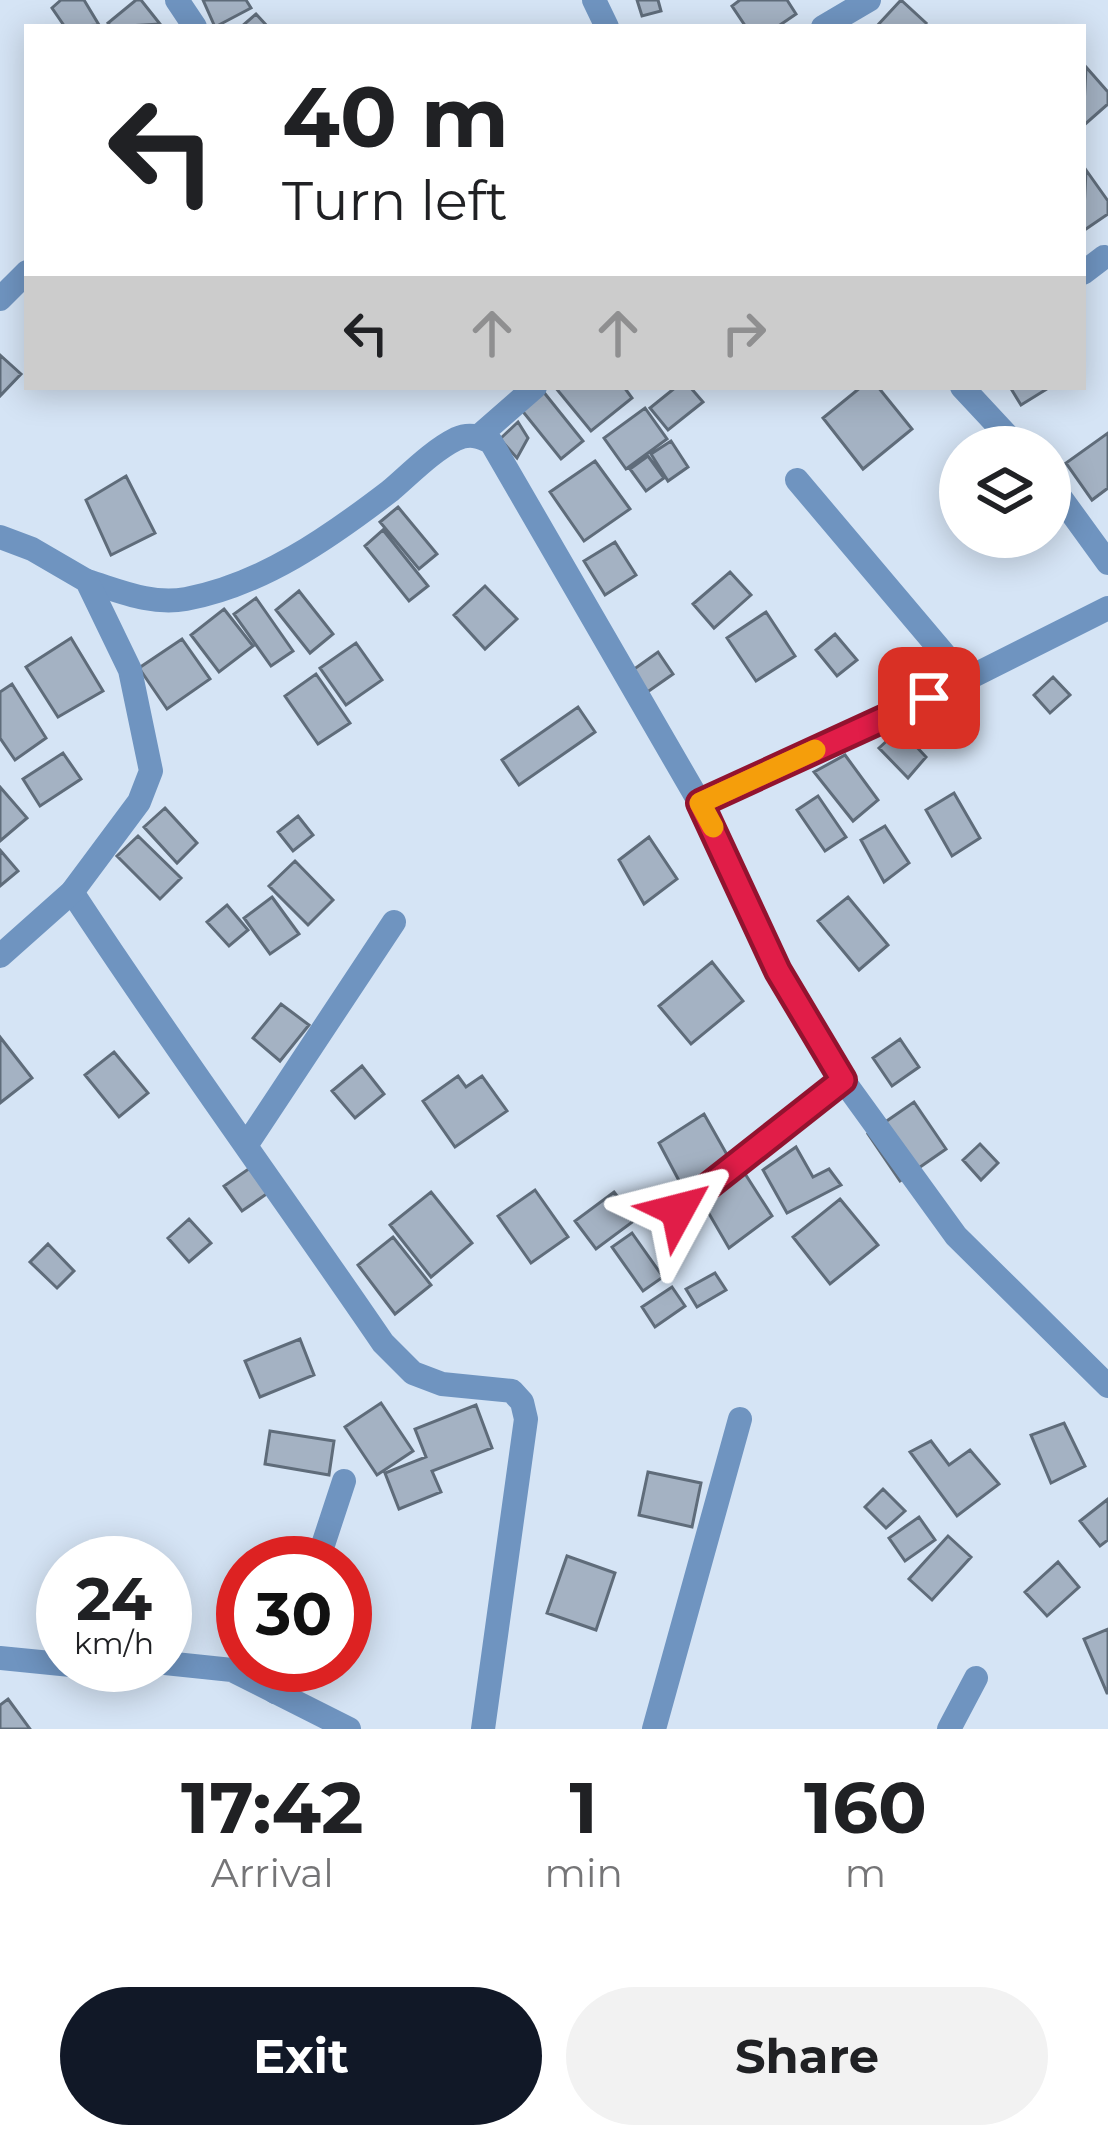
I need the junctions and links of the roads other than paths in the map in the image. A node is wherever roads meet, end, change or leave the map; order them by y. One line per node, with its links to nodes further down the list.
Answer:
1 (869, 0): 2 (street)
2 (828, 24)
3 (1105, 257): 4 (street)
4 (1086, 271)
5 (24, 275): 6 (street)
6 (0, 298)
7 (532, 390): 10 (street)
8 (965, 390): 9 (street)
9 (998, 426)
10 (479, 436): 15 (street); 18 (street)
11 (797, 479): 17 (street)
12 (1071, 512): 14 (street)
13 (0, 537): 15 (street)
14 (1108, 563)
15 (87, 580): 19 (street)
16 (1108, 608): 17 (street)
17 (966, 680): 18 (street)
18 (700, 803): 22 (street)
19 (72, 892): 21 (street); 23 (street)
20 (394, 922): 23 (street)
21 (0, 956)
22 (843, 1080): 24 (street); 25 (street)
23 (247, 1144): 34 (street)
24 (678, 1210)
25 (1108, 1386)
26 (740, 1419): 35 (street)
27 (344, 1480): 28 (street)
28 (326, 1536)
29 (0, 1658): 30 (street)
30 (36, 1662)
31 (976, 1678): 36 (street)
32 (275, 1692): 33 (street)
33 (349, 1729)
34 (483, 1729)
35 (654, 1729)
36 (949, 1729)

